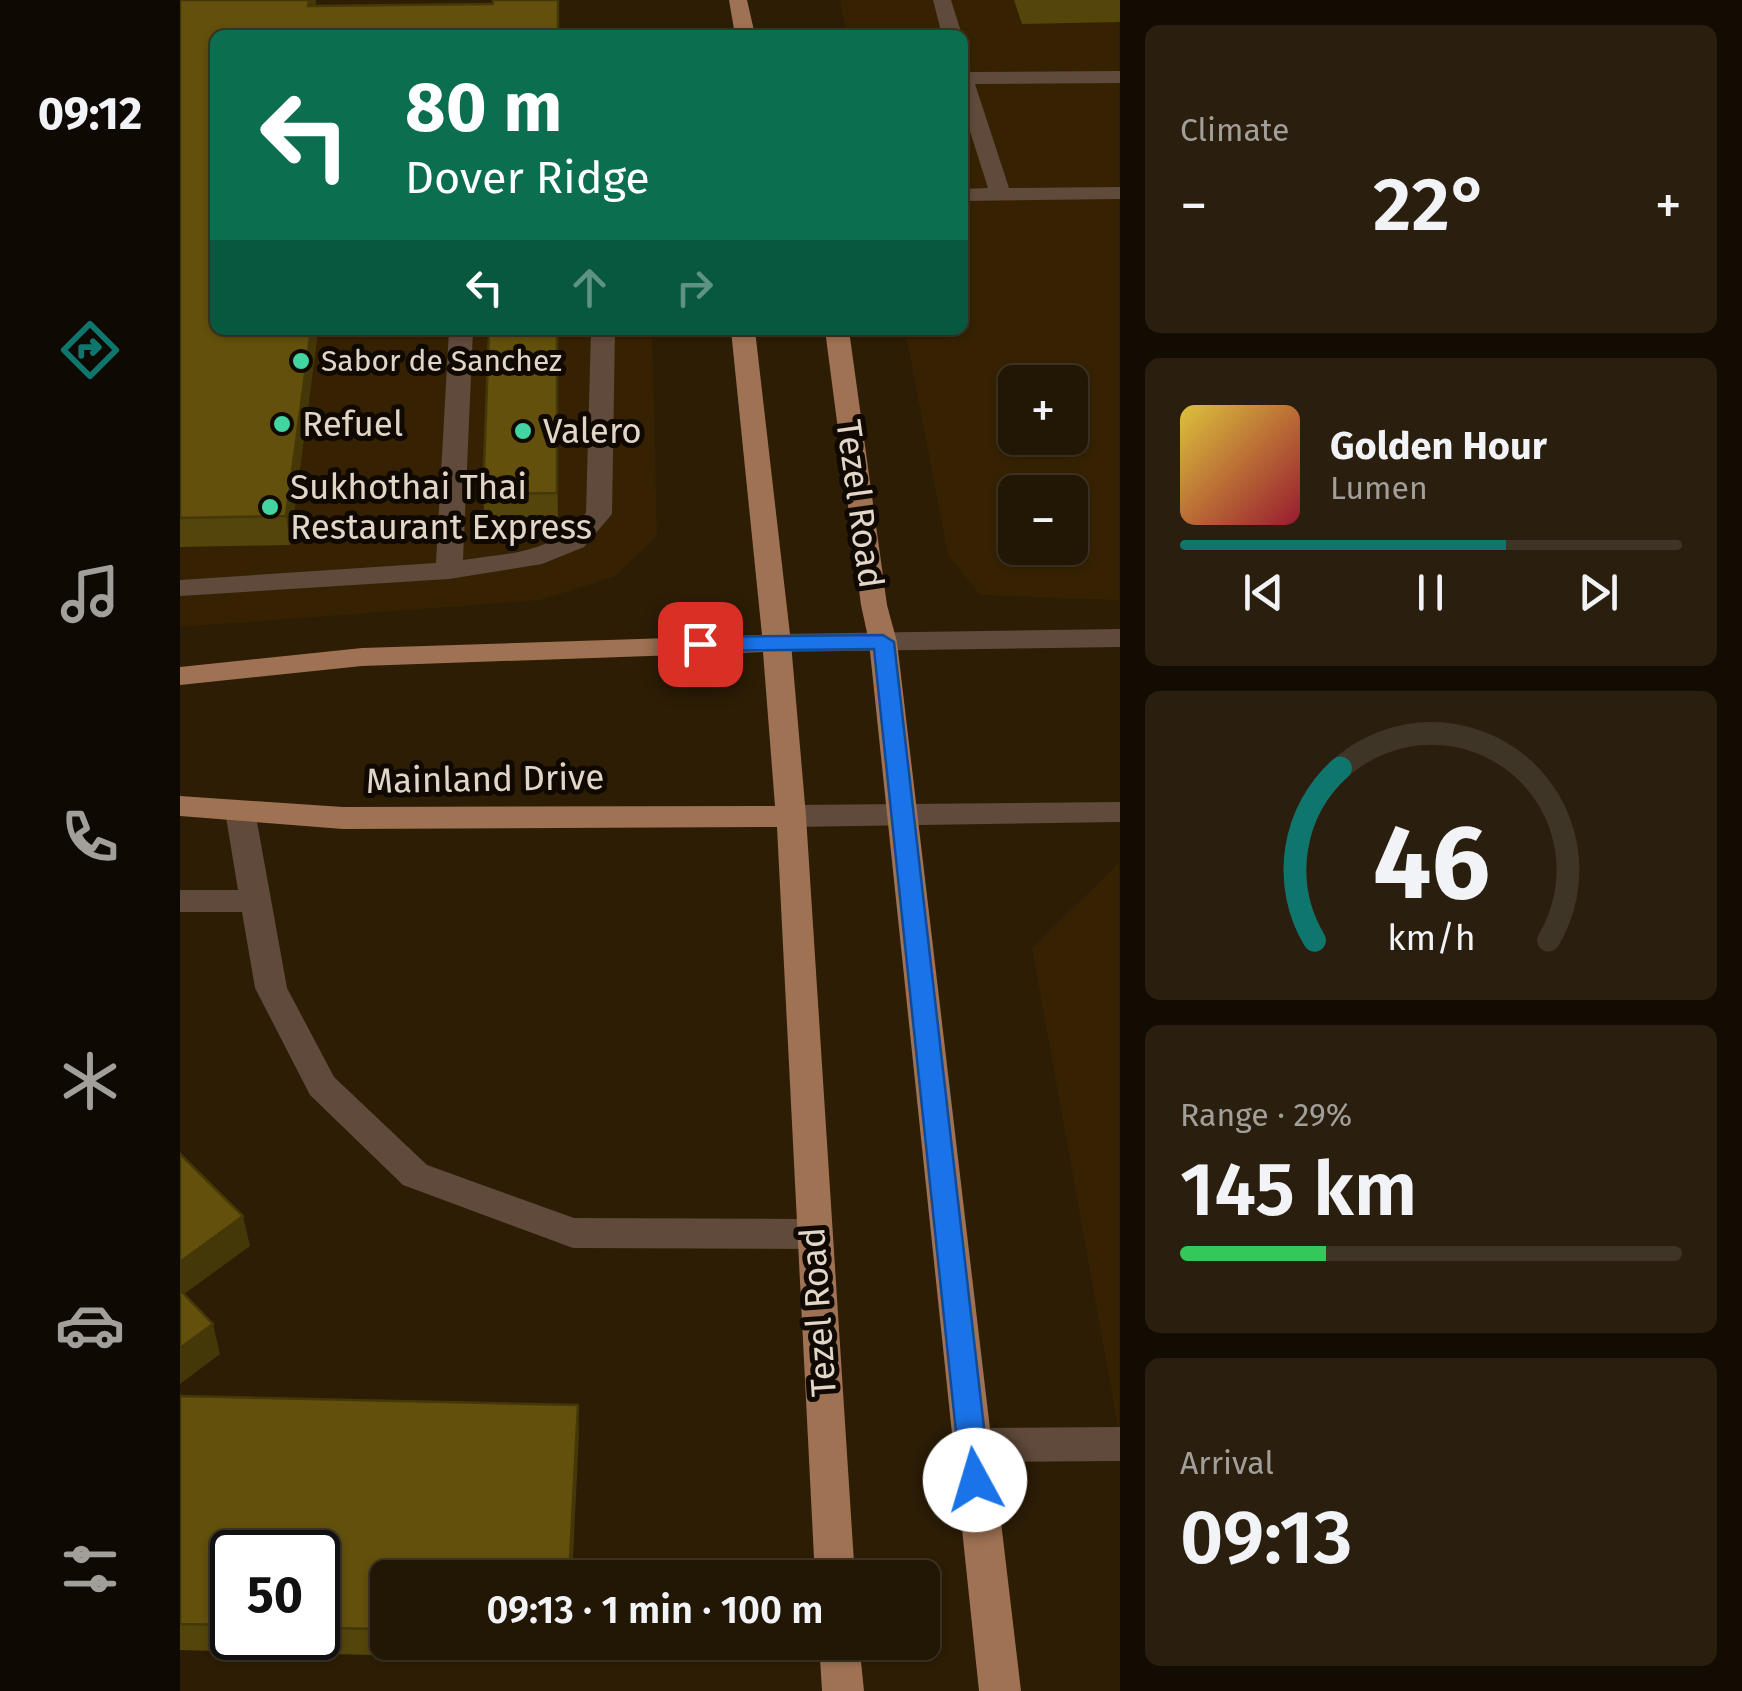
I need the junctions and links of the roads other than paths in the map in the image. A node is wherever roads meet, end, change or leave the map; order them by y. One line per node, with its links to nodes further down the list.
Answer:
1 (738, 0): 3 (main road)
2 (942, 0): 4 (street)
3 (745, 30)
4 (951, 30)
5 (968, 76): 6 (street)
6 (1120, 77)
7 (968, 92): 9 (street)
8 (1120, 194): 9 (street)
9 (1000, 195): 10 (street)
10 (968, 196)
11 (461, 335): 15 (street)
12 (603, 335): 15 (street)
13 (744, 335): 19 (main road, Tezel Road)
14 (837, 335): 18 (main road, Tezel Road)
15 (449, 571): 16 (street)
16 (180, 588)
17 (1120, 638): 18 (street)
18 (883, 642): 19 (street); 24 (main road, Tezel Road)
19 (777, 643): 20 (main road); 25 (main road, Tezel Road)
20 (180, 676)
21 (180, 806): 22 (main road, Mainland Drive)
22 (240, 811): 25 (main road, Mainland Drive); 26 (street)
23 (1120, 812): 24 (street)
24 (904, 815): 25 (street); 30 (main road, Tezel Road)
25 (791, 816): 28 (main road, Tezel Road)
26 (255, 900): 27 (street); 28 (street)
27 (180, 901)
28 (813, 1234): 31 (main road, Tezel Road)
29 (1120, 1444): 30 (street)
30 (972, 1445): 34 (main road, Tezel Road)
31 (834, 1560)
32 (840, 1660): 33 (main road)
33 (842, 1691)
34 (1000, 1691)

